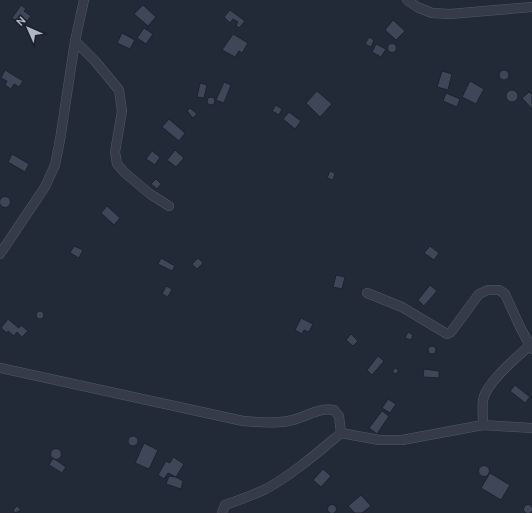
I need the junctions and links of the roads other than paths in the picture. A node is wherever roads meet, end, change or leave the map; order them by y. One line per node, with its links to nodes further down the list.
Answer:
1 (84, 0): 4 (street)
2 (407, 0): 3 (street)
3 (532, 6)
4 (75, 41): 5 (street); 6 (street)
5 (169, 206)
6 (0, 254)
7 (367, 293): 8 (street)
8 (531, 347): 10 (street)
9 (0, 368): 12 (street)
10 (483, 425): 11 (street); 12 (street)
11 (532, 428)
12 (341, 433): 13 (street)
13 (222, 513)

